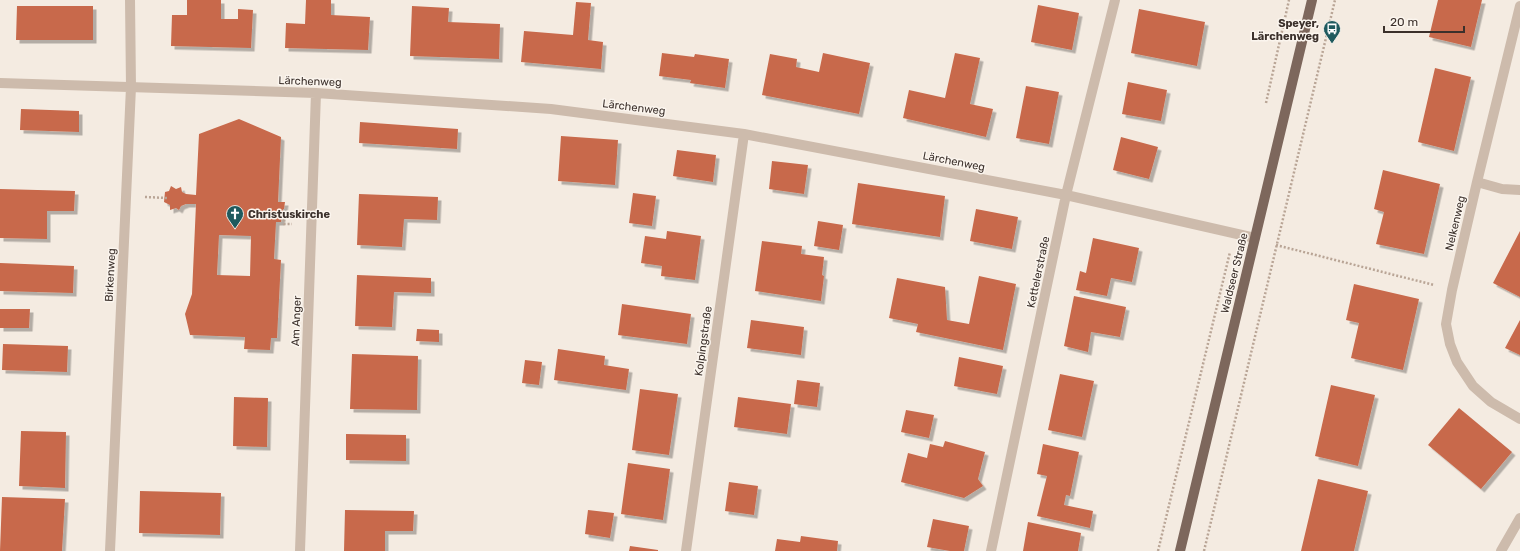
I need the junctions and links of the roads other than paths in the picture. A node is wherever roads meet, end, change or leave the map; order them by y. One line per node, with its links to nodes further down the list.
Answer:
1 (130, 0): 6 (street, Birkenweg)
2 (1115, 0): 11 (street, Kettelerstraße)
3 (1312, 0): 12 (main road, Waldseer Straße)
4 (1520, 6): 9 (street, Nelkenweg)
5 (0, 83): 6 (street, Lärchenweg)
6 (131, 87): 7 (street, Lärchenweg); 15 (street, Birkenweg)
7 (316, 93): 8 (street, Lärchenweg); 16 (street, Am Anger)
8 (744, 134): 11 (street, Lärchenweg); 17 (street, Kolpingstraße)
9 (1477, 182): 10 (street); 13 (street, Nelkenweg)
10 (1520, 190)
11 (1066, 195): 12 (street, Lärchenweg); 18 (street, Kettelerstraße)
12 (1254, 238): 19 (main road, Waldseer Straße)
13 (1520, 419)
14 (1520, 518): 20 (street)
15 (110, 551)
16 (300, 551)
17 (686, 551)
18 (992, 551)
19 (1180, 551)
20 (1502, 551)

